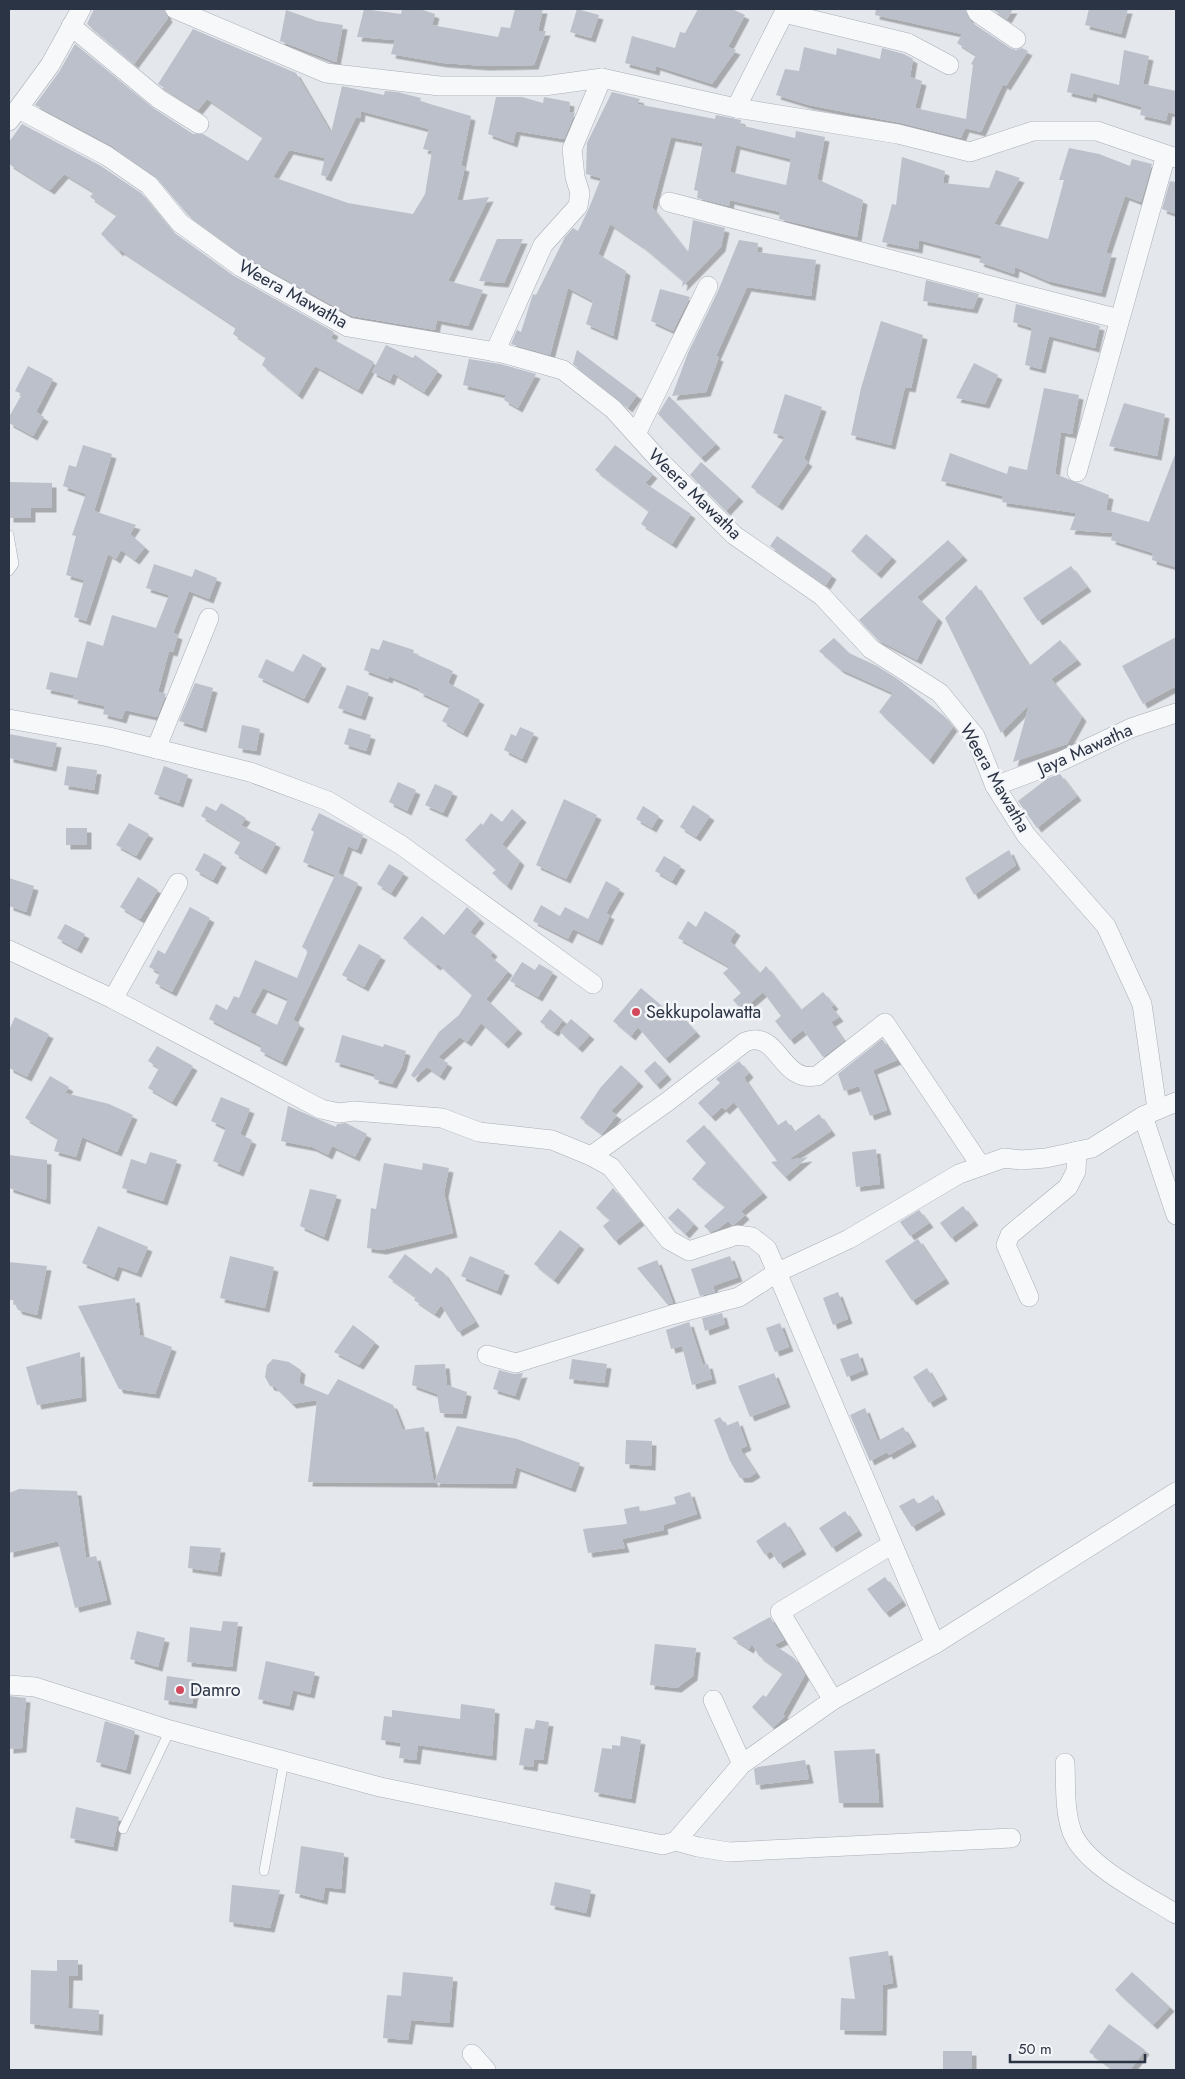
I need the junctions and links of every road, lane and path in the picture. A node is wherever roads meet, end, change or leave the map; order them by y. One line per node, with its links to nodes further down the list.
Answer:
1 (81, 9): 5 (street)
2 (175, 9): 8 (street)
3 (976, 9): 6 (street)
4 (785, 11): 7 (street); 9 (street)
5 (71, 26): 10 (street); 11 (street)
6 (1016, 38)
7 (949, 65)
8 (602, 78): 9 (street); 16 (street)
9 (736, 108): 12 (street)
10 (14, 115): 16 (street, Weera Mawatha)
11 (200, 124)
12 (1171, 157): 15 (street)
13 (669, 202): 15 (street)
14 (708, 286): 17 (street)
15 (1120, 319): 18 (street)
16 (496, 352): 17 (street, Weera Mawatha)
17 (636, 434): 25 (street, Weera Mawatha)
18 (1077, 472)
19 (9, 535): 20 (lane)
20 (9, 572)
21 (209, 618): 24 (street)
22 (1176, 713): 25 (street, Jaya Mawatha)
23 (9, 719): 24 (street)
24 (156, 749): 28 (street)
25 (995, 786): 31 (street, Weera Mawatha)
26 (178, 883): 29 (street)
27 (9, 950): 29 (street)
28 (593, 984)
29 (113, 998): 33 (street)
30 (1176, 1102): 31 (street)
31 (1150, 1112): 32 (street); 35 (street, Weera Mawatha)
32 (1077, 1152): 34 (street); 37 (street)
33 (592, 1156): 34 (street); 36 (street)
34 (981, 1166): 36 (street)
35 (1176, 1214)
36 (776, 1273): 38 (street); 40 (street)
37 (1029, 1297)
38 (487, 1355)
39 (1176, 1492): 41 (street)
40 (891, 1545): 41 (street); 44 (street)
41 (935, 1644): 44 (street)
42 (9, 1685): 45 (street)
43 (713, 1700): 48 (street)
44 (833, 1700): 48 (street)
45 (170, 1730): 46 (street); 49 (lane)
46 (284, 1761): 51 (street); 52 (lane)
47 (1065, 1763): 53 (street)
48 (742, 1764): 51 (street)
49 (123, 1829)
50 (1010, 1838): 51 (street)
51 (676, 1841)
52 (264, 1871)
53 (1176, 1914)
54 (472, 2054): 55 (street)
55 (486, 2070)

